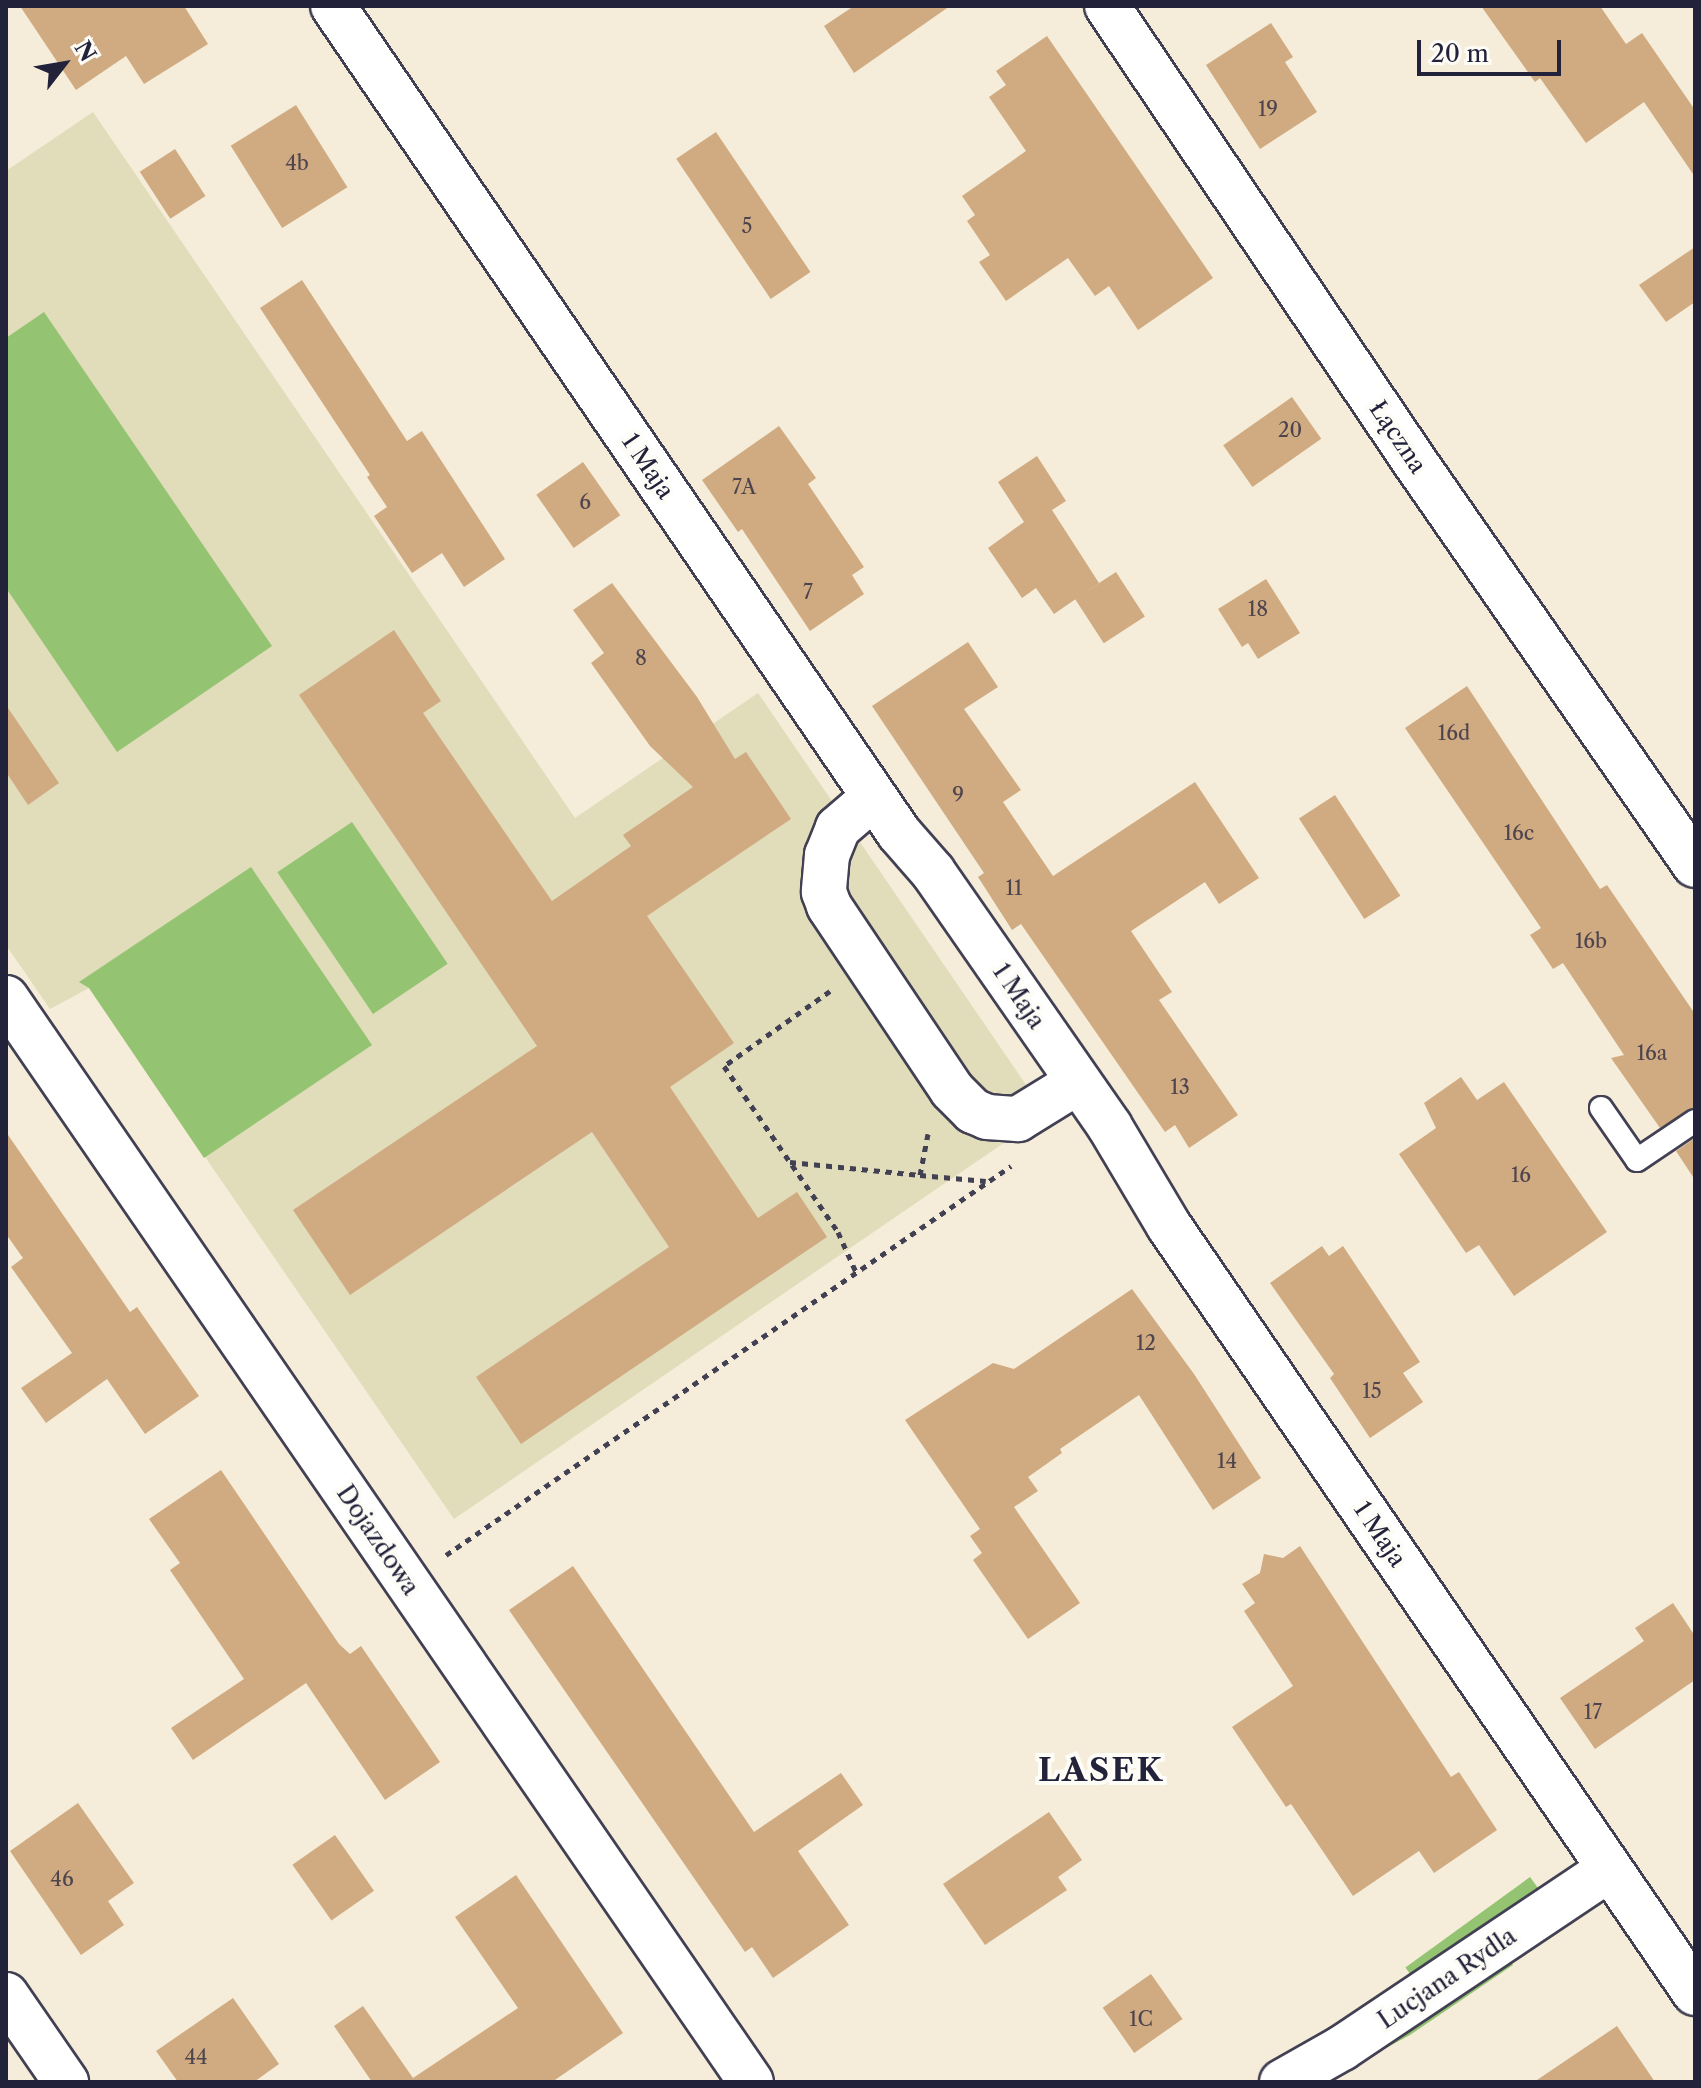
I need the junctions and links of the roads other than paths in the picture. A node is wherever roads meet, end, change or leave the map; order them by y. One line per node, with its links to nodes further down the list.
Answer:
1 (333, 6): 3 (street, 1 Maja)
2 (1107, 6): 4 (street, Łączna)
3 (874, 797): 6 (street, 1 Maja); 6 (street)
4 (1695, 865)
5 (6, 998): 14 (street, Dojazdowa)
6 (1078, 1082): 9 (street, 1 Maja)
7 (1601, 1108): 8 (lane)
8 (1695, 1121)
9 (1609, 1869): 10 (street, 1 Maja); 15 (street, Lucjana Rydla)
10 (1695, 1993)
11 (6, 1995): 12 (street)
12 (20, 2044): 13 (street)
13 (66, 2082)
14 (751, 2082)
15 (1282, 2082)

